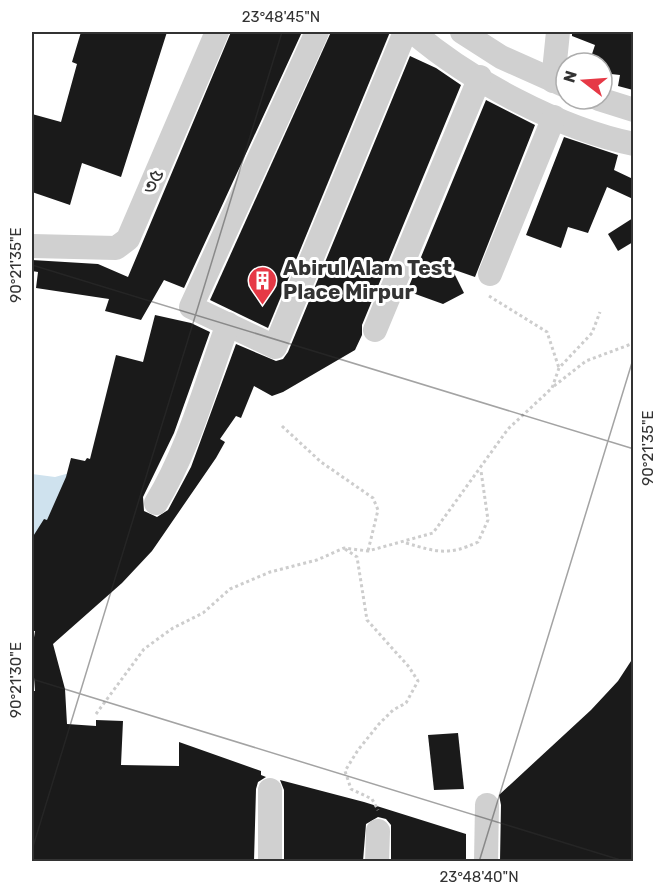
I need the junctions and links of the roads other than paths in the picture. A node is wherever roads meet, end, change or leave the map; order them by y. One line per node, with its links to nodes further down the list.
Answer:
1 (217, 32): 14 (street, ৩৫)
2 (317, 32): 16 (street)
3 (405, 32): 16 (street)
4 (412, 32): 8 (street)
5 (462, 32): 9 (street)
6 (558, 32): 7 (street)
7 (558, 51)
8 (480, 77): 12 (street); 17 (street)
9 (554, 81)
10 (614, 104): 11 (street)
11 (633, 110)
12 (554, 117): 13 (street); 15 (street)
13 (633, 144)
14 (32, 246)
15 (490, 274)
16 (228, 324): 18 (street)
17 (375, 330)
18 (156, 503)
19 (270, 790): 22 (street)
20 (487, 805): 24 (street)
21 (378, 831): 23 (street)
22 (270, 861)
23 (377, 861)
24 (486, 861)

